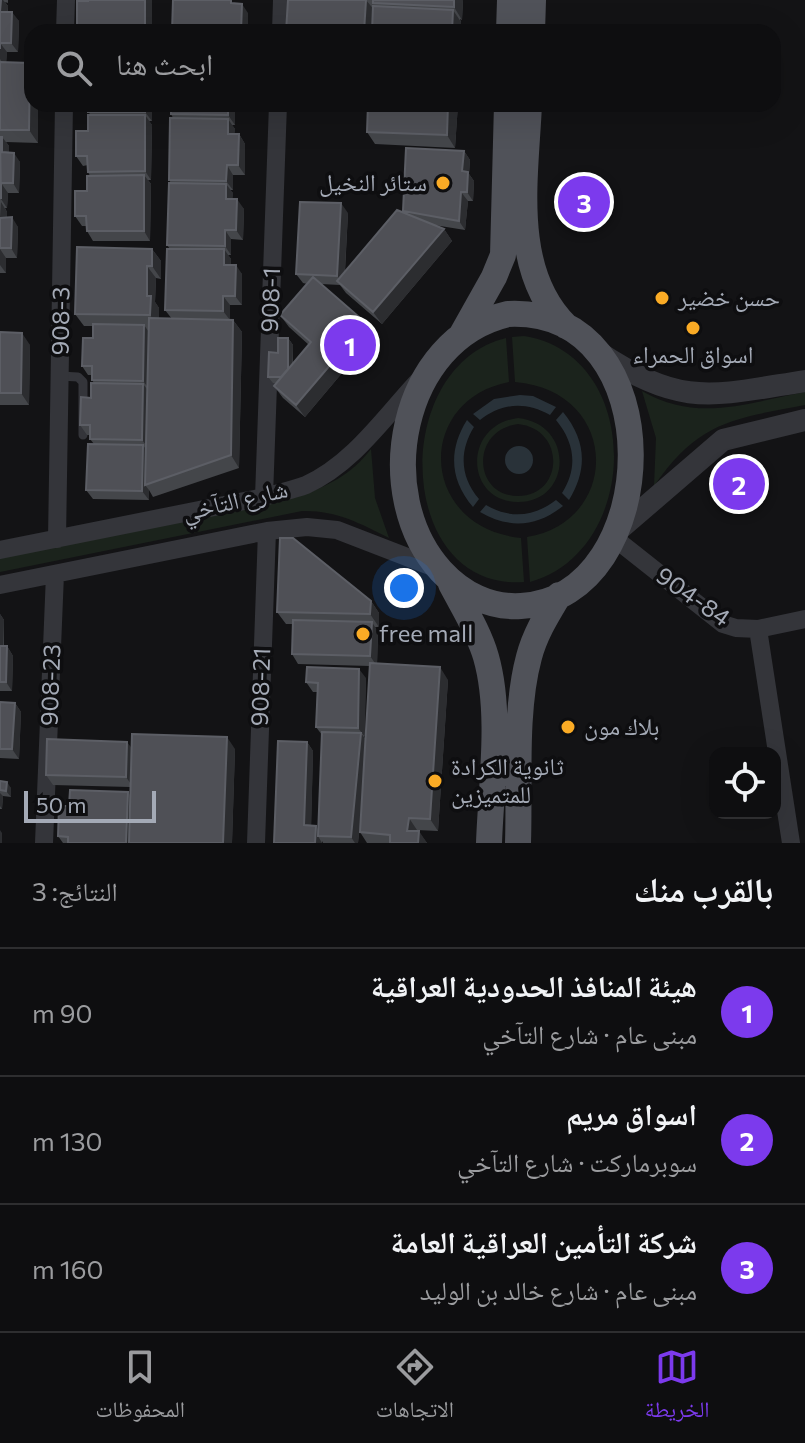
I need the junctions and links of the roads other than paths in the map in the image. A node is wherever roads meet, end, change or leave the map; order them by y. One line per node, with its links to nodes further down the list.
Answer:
1 (66, 0): 5 (street)
2 (282, 0): 6 (street)
3 (510, 0): 7 (main road)
4 (533, 0): 8 (main road)
5 (65, 24)
6 (281, 24)
7 (509, 24)
8 (532, 24)
9 (64, 112): 17 (street, 908-3)
10 (278, 112): 21 (street, 908-1)
11 (507, 112): 14 (main road)
12 (529, 112): 13 (main road)
13 (566, 326): 14 (main road); 15 (main road)
14 (462, 334): 16 (main road)
15 (597, 351): 18 (street); 23 (main road)
16 (428, 371): 21 (street, شارع التآخي); 27 (main road)
17 (60, 376): 20 (lane); 24 (street, 908-3)
18 (805, 381)
19 (805, 420): 23 (street)
20 (83, 435)
21 (264, 497): 24 (street, شارع التآخي)
22 (267, 531): 26 (street, شارع التآخي); 27 (street, شارع التآخي); 33 (street, 908-21)
23 (614, 535): 29 (main road); 31 (street, 904-84)
24 (57, 539): 25 (street, شارع التآخي)
25 (0, 550)
26 (55, 574): 28 (street, شارع التآخي); 32 (street, 908-23)
27 (444, 575): 29 (main road); 34 (main road)
28 (0, 585)
29 (559, 595): 35 (main road)
30 (805, 619): 31 (street)
31 (758, 629): 36 (street, 904-84)
32 (44, 843)
33 (256, 843)
34 (489, 843)
35 (518, 843)
36 (791, 843)

